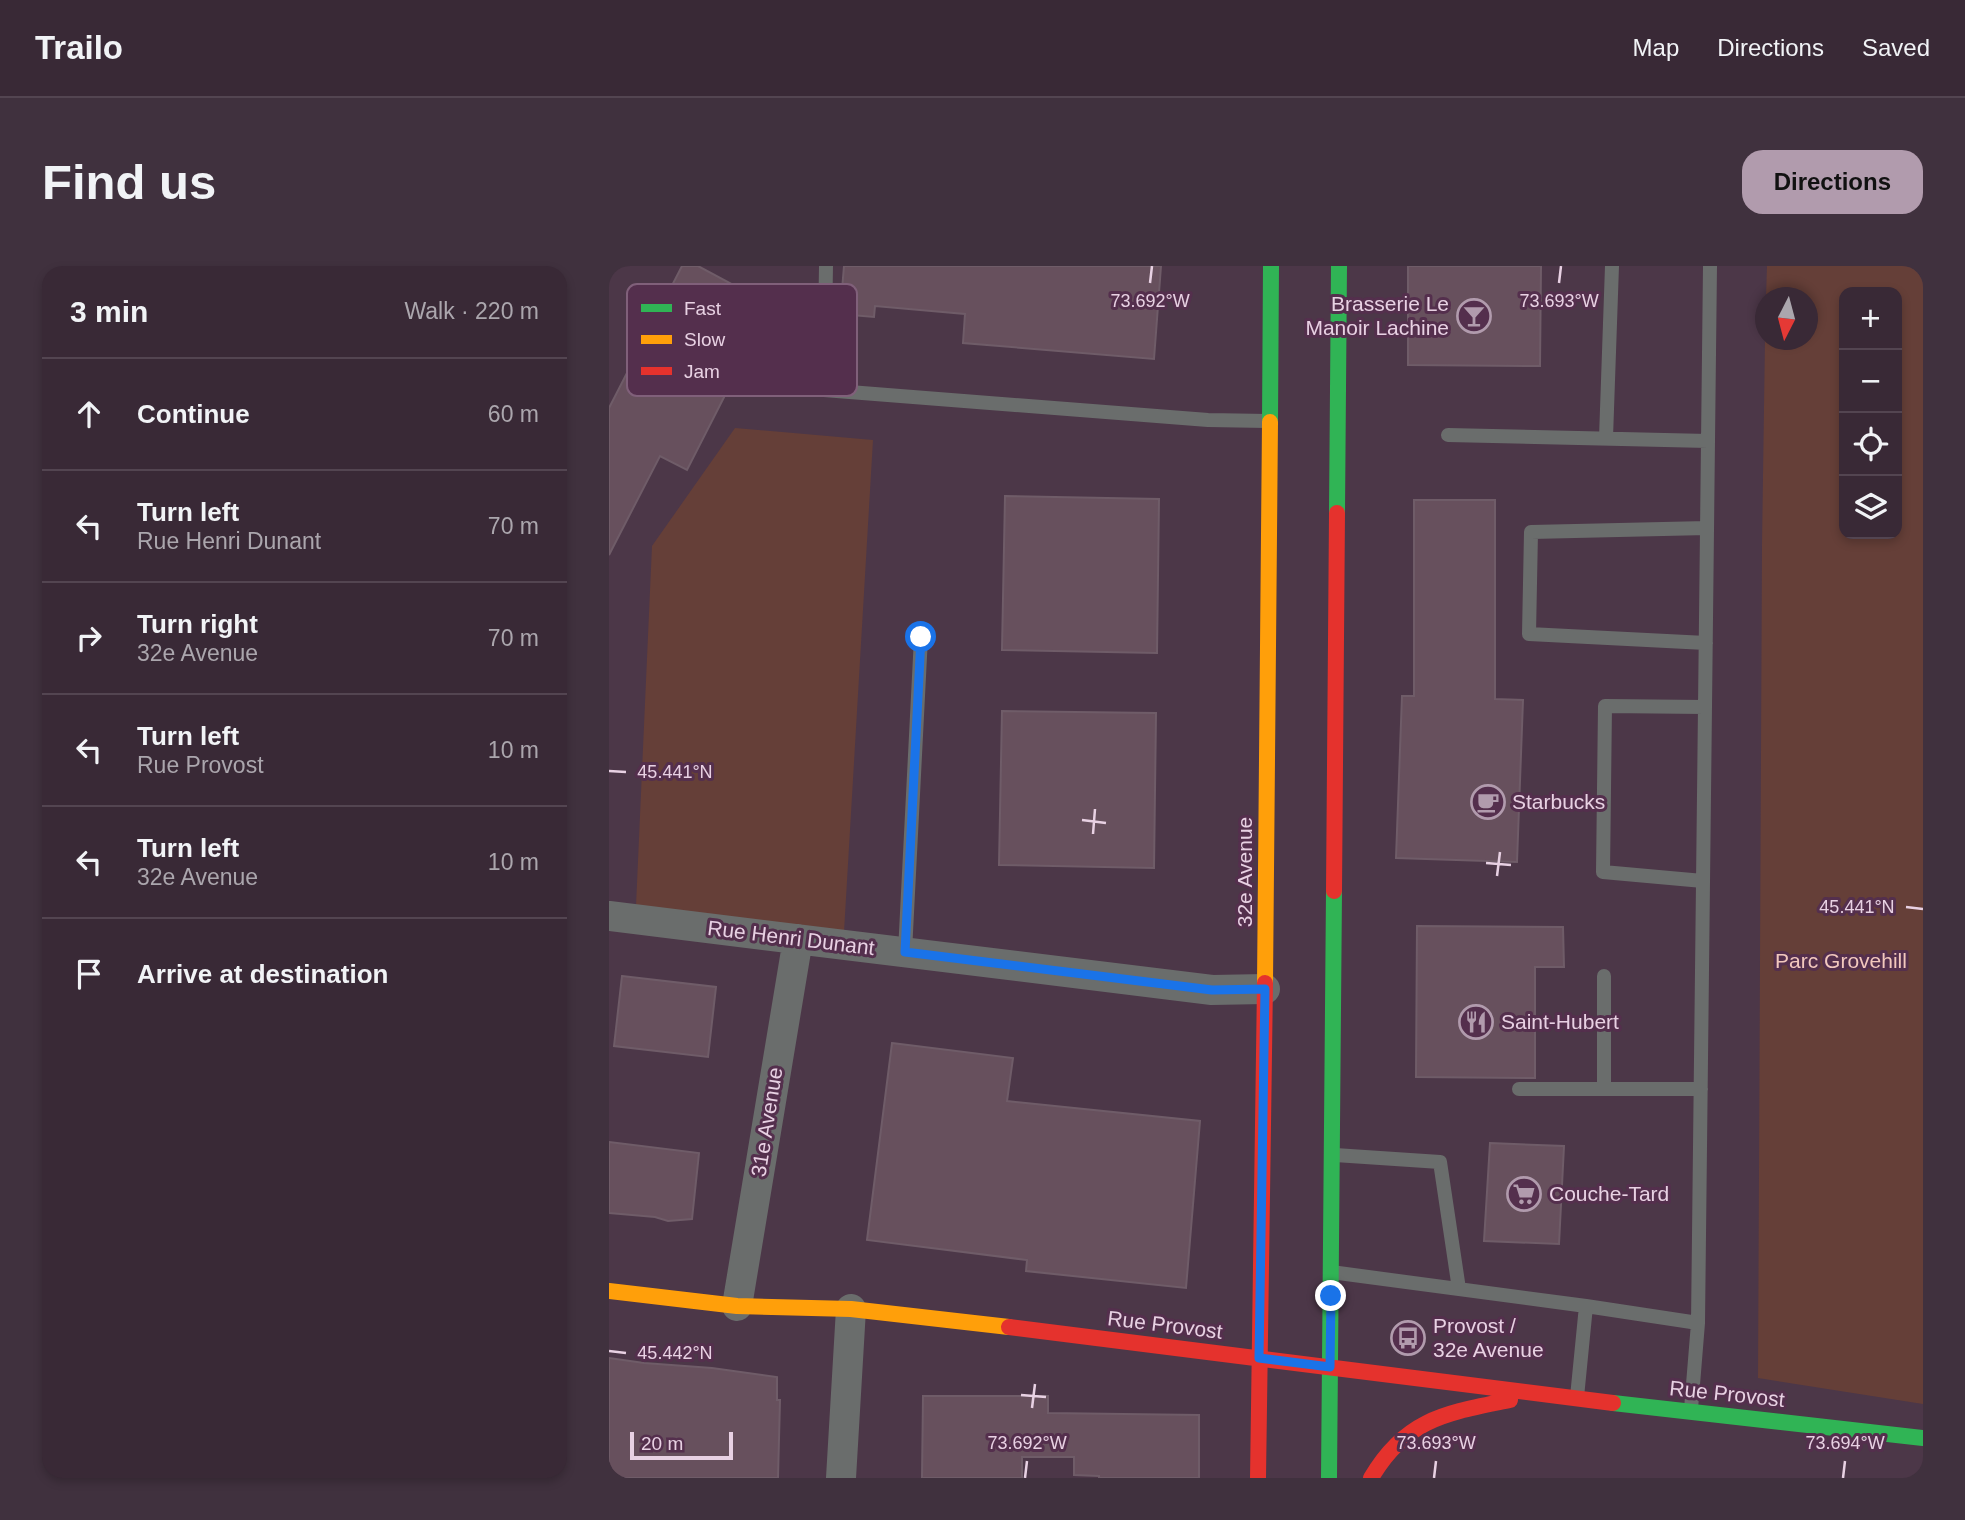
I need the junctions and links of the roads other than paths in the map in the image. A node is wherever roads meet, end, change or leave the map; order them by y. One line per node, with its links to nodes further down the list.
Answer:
1 (826, 266): 6 (lane)
2 (1271, 266): 8 (main road, 32e Avenue)
3 (1339, 266): 25 (main road)
4 (1612, 266): 10 (lane)
5 (1710, 266): 11 (lane)
6 (826, 284)
7 (857, 393): 8 (lane)
8 (1269, 421): 21 (main road, 32e Avenue)
9 (1448, 435): 10 (lane)
10 (1606, 438): 11 (lane)
11 (1708, 441): 12 (lane)
12 (1707, 528): 14 (lane); 14 (lane)
13 (921, 637): 19 (lane)
14 (1706, 643): 15 (lane)
15 (1705, 707): 16 (lane); 16 (lane)
16 (1703, 881): 24 (lane)
17 (609, 916): 18 (street, Rue Henri Dunant)
18 (798, 939): 19 (street, Rue Henri Dunant); 29 (street, 31e Avenue)
19 (905, 952): 21 (street, Rue Henri Dunant)
20 (1604, 976): 23 (lane)
21 (1265, 989): 33 (main road, 32e Avenue)
22 (1519, 1089): 23 (lane)
23 (1604, 1089): 24 (lane)
24 (1701, 1089): 32 (lane)
25 (1332, 1155): 26 (main road); 27 (lane)
26 (1331, 1272): 27 (lane); 34 (main road)
27 (1459, 1289): 30 (lane)
28 (609, 1291): 29 (main road, Rue Provost)
29 (737, 1306): 31 (main road, Rue Provost)
30 (1586, 1306): 32 (lane); 36 (lane)
31 (851, 1310): 33 (main road, Rue Provost); 39 (street)
32 (1698, 1323): 37 (lane)
33 (1259, 1358): 34 (main road, Rue Provost); 40 (main road, 32e Avenue)
34 (1330, 1367): 35 (main road, Rue Provost); 41 (main road)
35 (1536, 1394): 36 (main road, Rue Provost); 42 (main road)
36 (1576, 1398): 37 (main road, Rue Provost)
37 (1691, 1411): 38 (main road, Rue Provost)
38 (1923, 1438)
39 (841, 1478)
40 (1258, 1478)
41 (1329, 1478)
42 (1371, 1478)

